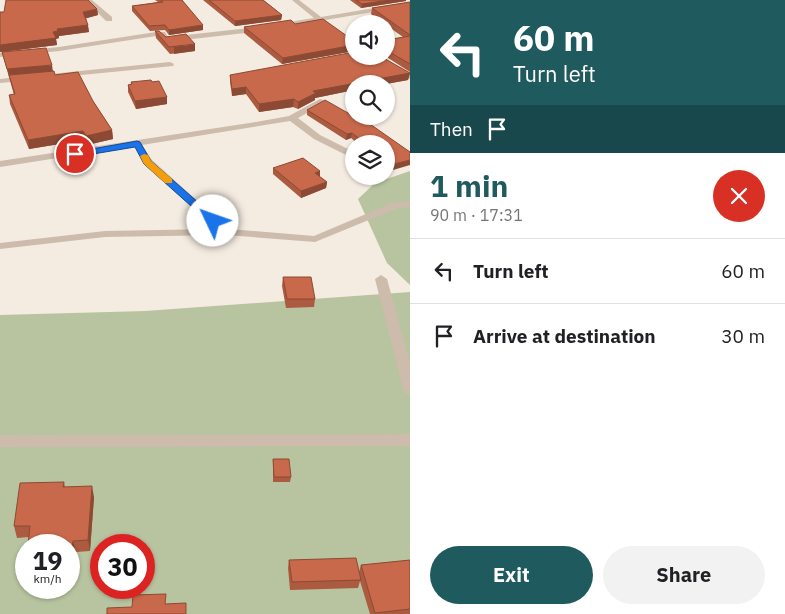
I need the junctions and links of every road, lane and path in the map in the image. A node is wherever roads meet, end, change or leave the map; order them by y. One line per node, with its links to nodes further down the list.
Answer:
1 (88, 0): 4 (street)
2 (295, 0): 5 (street)
3 (410, 4): 5 (street)
4 (110, 18)
5 (320, 19): 6 (street); 7 (street)
6 (333, 29)
7 (0, 55)
8 (170, 64): 11 (street)
9 (390, 65): 10 (street)
10 (410, 77)
11 (0, 81)
12 (320, 102): 13 (street)
13 (292, 118): 14 (street); 15 (street)
14 (137, 144): 16 (street); 18 (street)
15 (345, 151)
16 (0, 164)
17 (410, 204): 18 (street)
18 (226, 232): 19 (street)
19 (0, 246)
20 (381, 279): 21 (street)
21 (410, 390)
22 (410, 440): 23 (street)
23 (0, 441)

